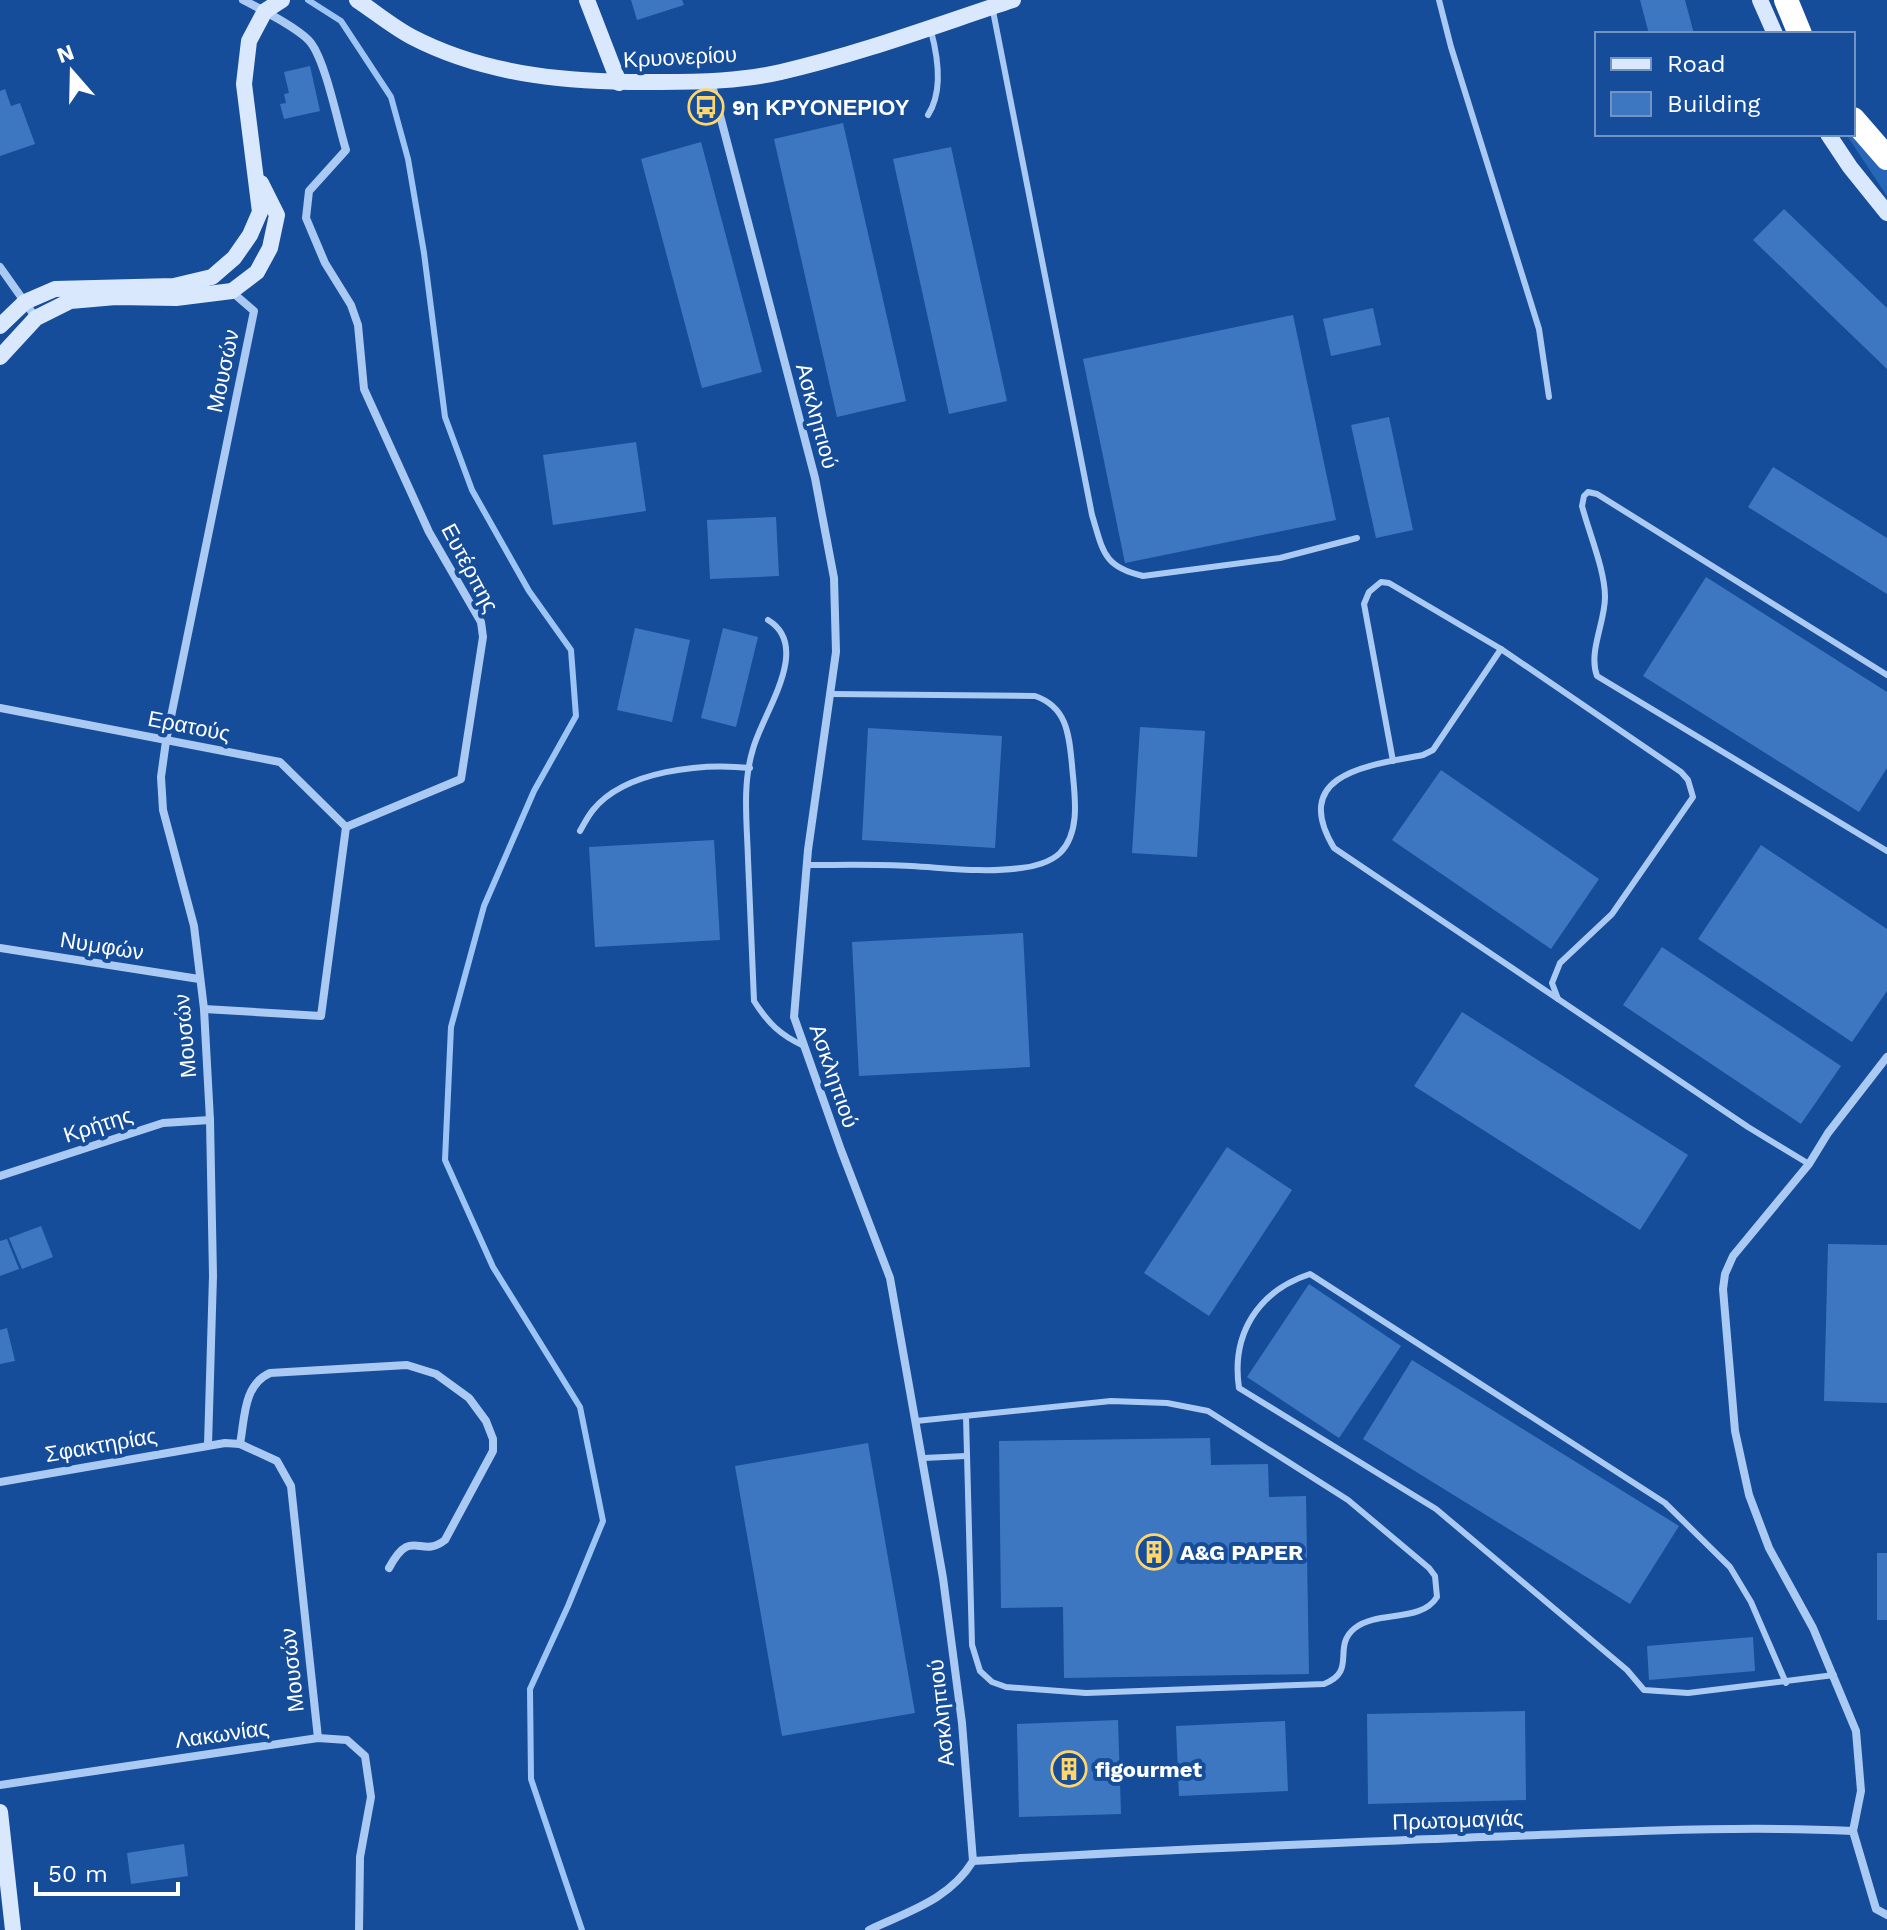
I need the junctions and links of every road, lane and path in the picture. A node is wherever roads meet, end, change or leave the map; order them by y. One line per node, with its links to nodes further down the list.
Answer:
1 (243, 0): 10 (street)
2 (282, 0): 10 (main road)
3 (357, 0): 15 (main road, Κρυονερίου)
4 (587, 0): 15 (main road)
5 (1013, 0): 9 (main road, Κρυονερίου)
6 (1439, 0): 28 (lane)
7 (1760, 0): 12 (main road)
8 (1786, 0): 13 (highway)
9 (992, 7): 11 (main road, Κρυονερίου); 29 (lane)
10 (265, 11): 20 (main road); 38 (street, Ευτέρπης)
11 (931, 27): 14 (main road, Κρυονερίου); 16 (lane)
12 (1774, 32)
13 (1799, 32)
14 (711, 81): 15 (main road, Κρυονερίου); 33 (street, Ασκληπιού)
15 (619, 83)
16 (928, 115)
17 (1855, 121): 19 (highway)
18 (1829, 136): 21 (main road)
19 (1887, 158)
20 (253, 167): 23 (main road); 24 (main road)
21 (1887, 213)
22 (0, 267): 24 (street)
23 (232, 291): 25 (main road); 35 (street, Μουσών)
24 (25, 302): 25 (street); 26 (main road)
25 (36, 318): 27 (main road)
26 (0, 326)
27 (0, 357)
28 (1549, 397)
29 (1357, 538)
30 (768, 620): 37 (lane)
31 (1501, 649): 36 (lane); 36 (lane); 44 (lane)
32 (1887, 675): 40 (lane)
33 (831, 694): 41 (street, Ασκληπιού); 41 (lane)
34 (0, 708): 35 (street, Ερατούς)
35 (166, 741): 38 (street, Ερατούς); 43 (street, Μουσών)
36 (1393, 761): 44 (lane)
37 (750, 768): 39 (lane); 46 (lane)
38 (346, 827): 45 (street)
39 (580, 831)
40 (1887, 851)
41 (807, 865): 46 (street, Ασκληπιού)
42 (0, 948): 43 (street, Νυμφών)
43 (199, 979): 45 (street, Μουσών)
44 (1558, 999): 49 (lane)
45 (204, 1009): 48 (street, Μουσών)
46 (804, 1046): 52 (street, Ασκληπιού)
47 (1887, 1057): 49 (street)
48 (210, 1120): 50 (street, Κρήτης); 54 (street, Μουσών)
49 (1809, 1164): 59 (street)
50 (0, 1176)
51 (966, 1416): 52 (lane); 55 (lane); 55 (lane)
52 (916, 1421): 56 (street, Ασκληπιού)
53 (240, 1444): 54 (street, Μουσών); 58 (street); 61 (street, Μουσών)
54 (208, 1445): 57 (street, Σφακτηρίας)
55 (966, 1456): 56 (lane)
56 (924, 1458): 65 (street, Ασκληπιού)
57 (0, 1482)
58 (389, 1568)
59 (1834, 1675): 60 (lane); 64 (street)
60 (1786, 1683): 60 (lane)
61 (318, 1738): 62 (street, Λακωνίας); 69 (street, Λακωνίας)
62 (0, 1785)
63 (0, 1812): 66 (main road)
64 (1853, 1831): 65 (street, Πρωτομαγιάς); 67 (street)
65 (973, 1861): 70 (street)
66 (4, 1864): 68 (main road)
67 (1887, 1915)
68 (13, 1930)
69 (359, 1930)
70 (869, 1930)

